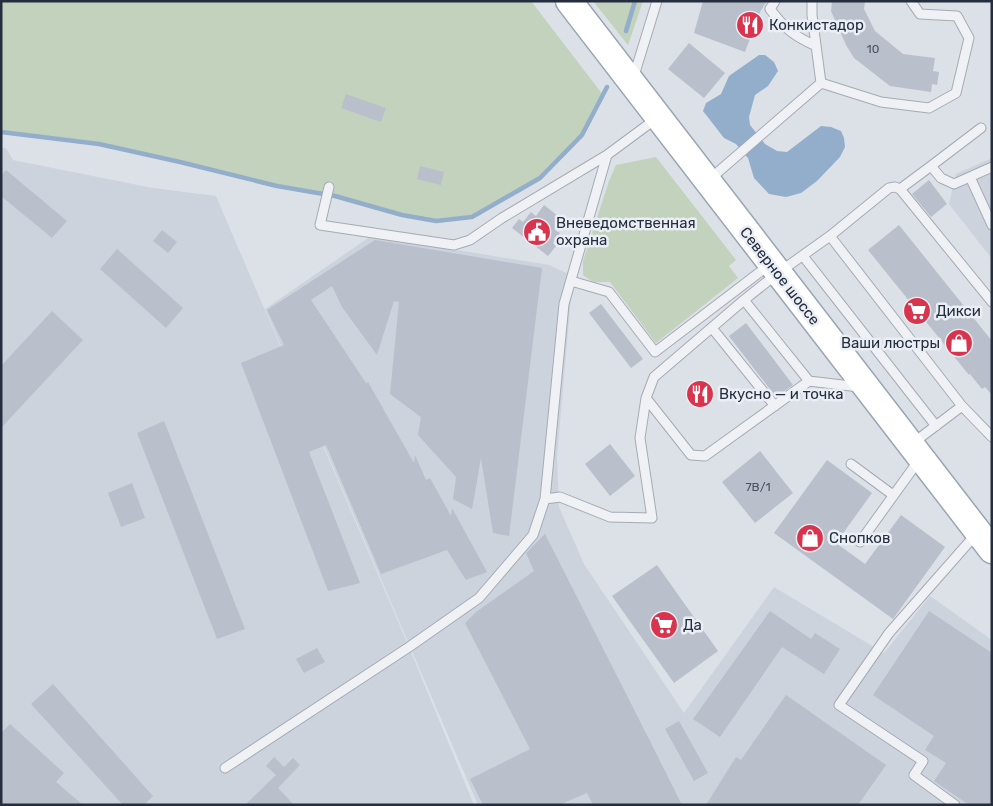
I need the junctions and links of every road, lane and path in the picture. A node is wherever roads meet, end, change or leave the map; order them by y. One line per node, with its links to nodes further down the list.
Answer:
1 (569, 1): 8 (main road, Северное шоссе)
2 (657, 1): 8 (lane)
3 (775, 1): 6 (lane)
4 (812, 1): 6 (lane)
5 (911, 1): 7 (lane)
6 (816, 46): 7 (lane)
7 (822, 83): 15 (lane)
8 (632, 84): 9 (main road, Северное шоссе)
9 (658, 118): 11 (lane); 15 (main road, Северное шоссе)
10 (981, 128): 12 (lane)
11 (608, 155): 16 (lane); 22 (lane)
12 (931, 166): 14 (lane); 17 (lane)
13 (992, 167): 14 (lane)
14 (970, 177): 18 (lane)
15 (707, 181): 21 (main road, Северное шоссе)
16 (328, 187)
17 (900, 189): 19 (lane); 24 (lane)
18 (992, 225)
19 (830, 236): 20 (lane); 30 (lane)
20 (803, 256): 21 (lane); 31 (lane)
21 (775, 269): 22 (lane); 23 (lane); 27 (main road, Северное шоссе)
22 (571, 281): 36 (lane)
23 (744, 300): 25 (lane); 26 (lane)
24 (992, 302)
25 (712, 328): 28 (lane); 29 (lane)
26 (809, 381): 27 (lane); 29 (lane)
27 (867, 388): 33 (main road, Северное шоссе)
28 (646, 398): 29 (lane); 36 (lane)
29 (775, 406)
30 (962, 406): 31 (lane); 32 (lane)
31 (936, 426): 33 (lane)
32 (992, 436)
33 (915, 451): 35 (lane); 37 (main road, Северное шоссе)
34 (851, 464): 35 (lane)
35 (893, 495): 38 (lane)
36 (545, 498): 39 (lane)
37 (985, 541): 40 (lane)
38 (860, 542)
39 (225, 768)
40 (956, 805)

